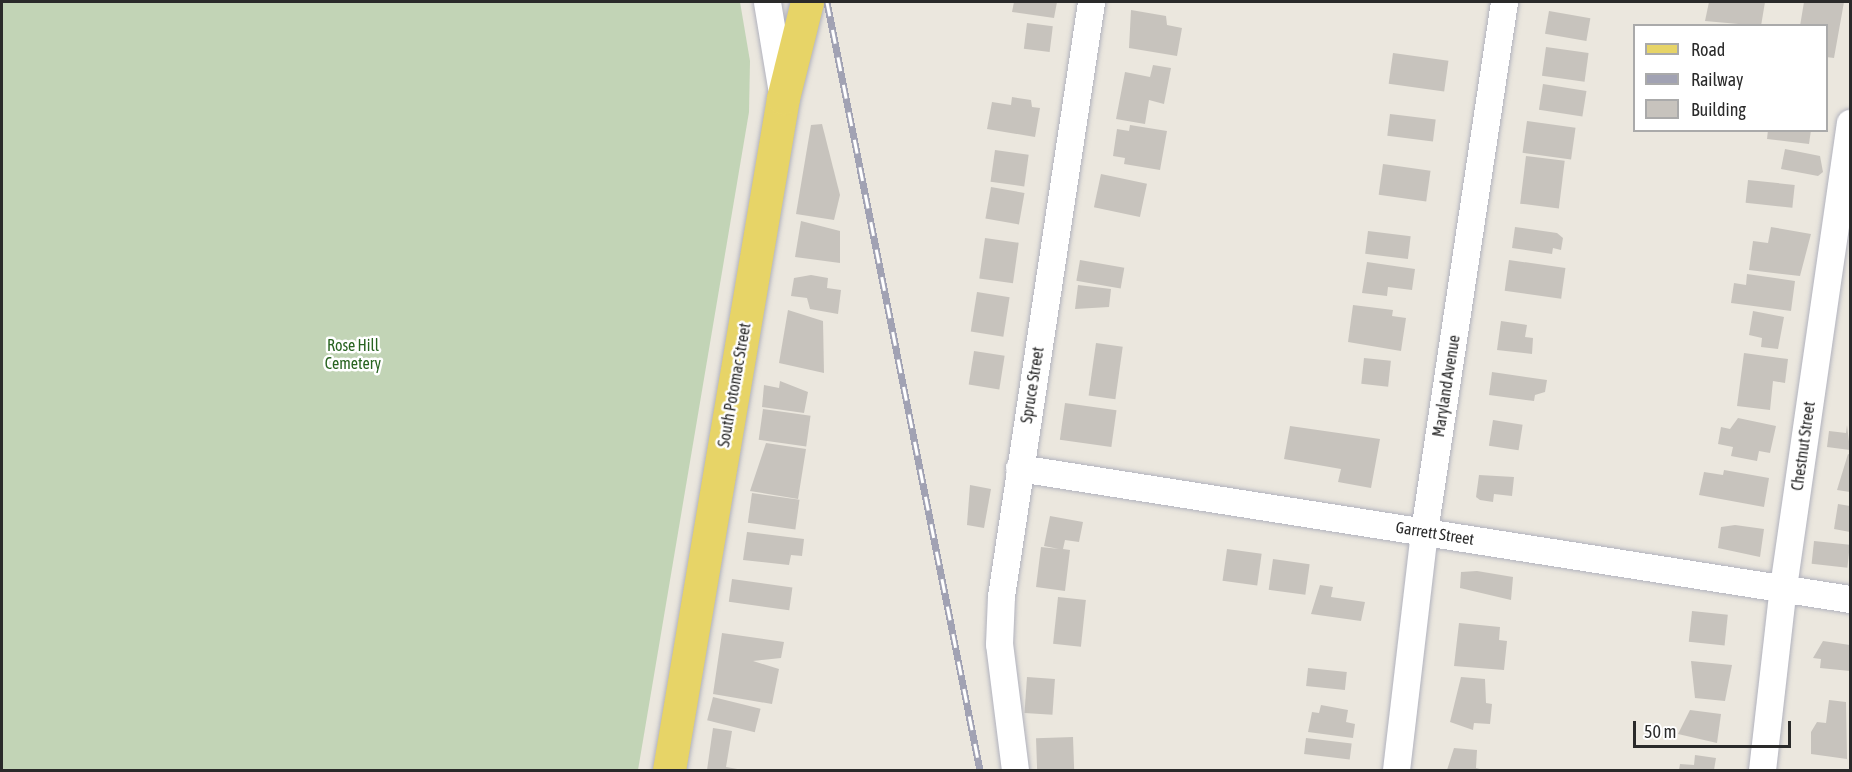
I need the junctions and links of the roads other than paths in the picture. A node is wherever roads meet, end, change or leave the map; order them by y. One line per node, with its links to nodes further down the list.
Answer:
1 (767, 2): 5 (street)
2 (807, 2): 5 (main road, South Potomac Street)
3 (1091, 2): 7 (street, Spruce Street)
4 (1504, 2): 8 (street, Maryland Avenue)
5 (783, 98): 11 (main road, South Potomac Street)
6 (1851, 123): 9 (street, Chestnut Street)
7 (1019, 468): 8 (street, Garrett Street); 12 (street, Spruce Street)
8 (1424, 531): 9 (street, Garrett Street); 13 (street, Maryland Avenue)
9 (1783, 586): 10 (street, Garrett Street); 14 (street, Chestnut Street)
10 (1851, 599)
11 (669, 771)
12 (1015, 771)
13 (1396, 771)
14 (1762, 771)

